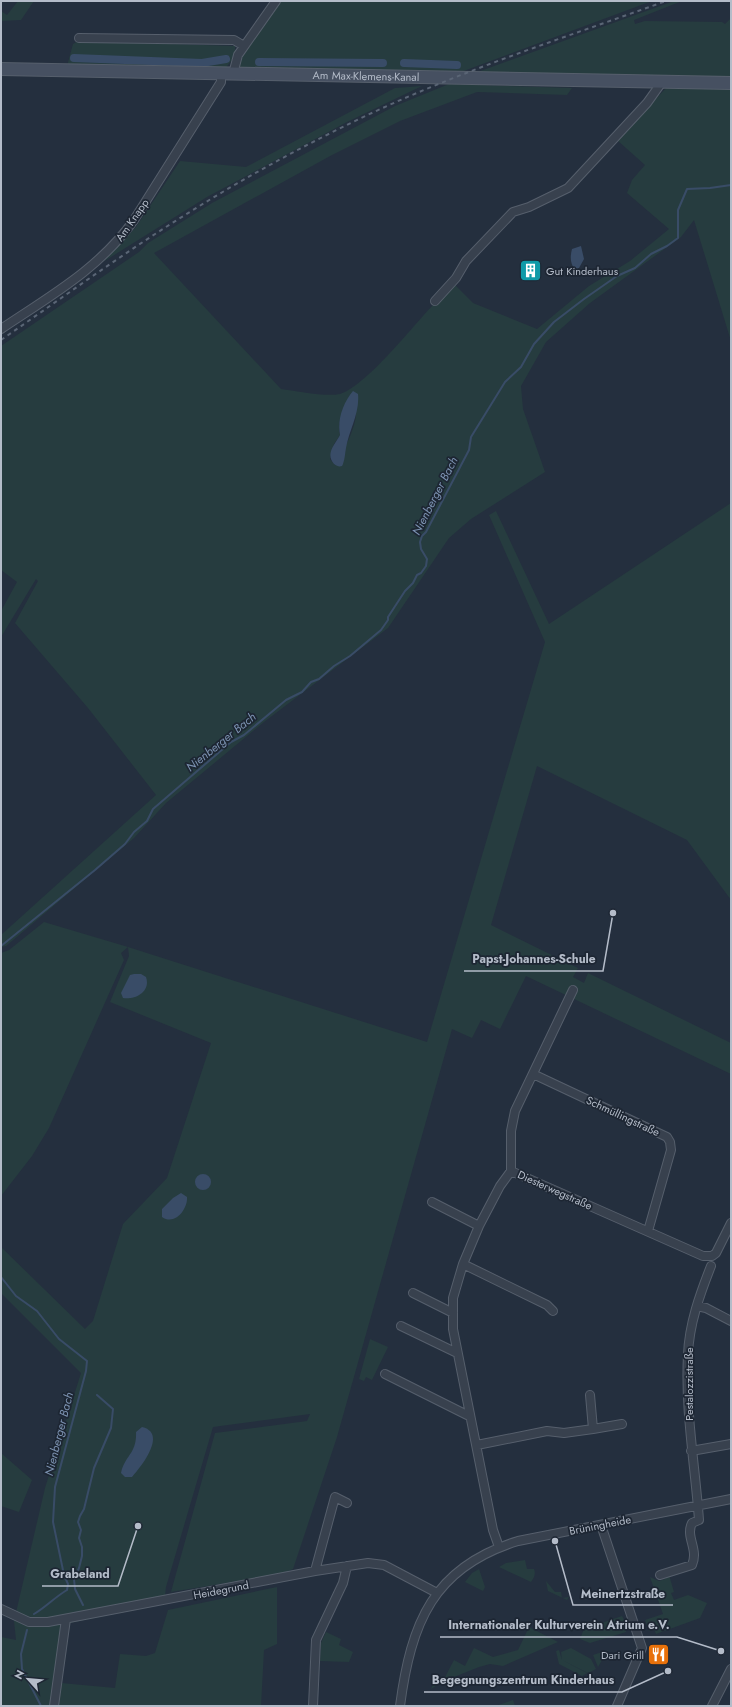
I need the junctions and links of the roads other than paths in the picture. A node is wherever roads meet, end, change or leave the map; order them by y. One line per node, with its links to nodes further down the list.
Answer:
1 (276, 1): 3 (street, Am Knapp)
2 (79, 38): 3 (street)
3 (244, 46): 5 (street, Am Knapp)
4 (1, 69): 5 (main road, Am Max-Klemens-Kanal)
5 (227, 74): 6 (main road, Am Max-Klemens-Kanal); 9 (street, Am Knapp)
6 (662, 82): 7 (main road, Am Max-Klemens-Kanal); 8 (street)
7 (731, 84)
8 (435, 301)
9 (1, 330)
10 (573, 990): 11 (street, Diesterwegstraße)
11 (533, 1074): 12 (street, Diesterwegstraße); 16 (street, Schmüllingstraße)
12 (511, 1171): 15 (street); 16 (street, Diesterwegstraße)
13 (432, 1202): 15 (street)
14 (731, 1224): 16 (street, Diesterwegstraße)
15 (479, 1226): 17 (street)
16 (648, 1231)
17 (463, 1264): 21 (street); 22 (street)
18 (711, 1266): 20 (street, Pestalozzistraße)
19 (413, 1293): 22 (street)
20 (697, 1306): 23 (street); 33 (street, Pestalozzistraße)
21 (553, 1311)
22 (453, 1313): 25 (street)
23 (731, 1321)
24 (401, 1326): 25 (street)
25 (457, 1353): 28 (street)
26 (385, 1374): 28 (street)
27 (590, 1395): 30 (street)
28 (469, 1416): 32 (street)
29 (622, 1424): 30 (street)
30 (593, 1429): 32 (street)
31 (731, 1444): 33 (street)
32 (477, 1445): 38 (street)
33 (691, 1451): 36 (street, Pestalozzistraße)
34 (731, 1499): 36 (street, Brüningheide)
35 (347, 1503): 40 (street)
36 (699, 1505): 37 (street, Brüningheide); 41 (street)
37 (601, 1525): 38 (street, Brüningheide); 49 (street)
38 (499, 1547): 42 (street, Brüningheide)
39 (347, 1566): 40 (street, Heidegrund); 42 (street, Heidegrund); 47 (street)
40 (315, 1571): 44 (street, Heidegrund)
41 (660, 1575)
42 (437, 1593): 48 (street, Brüningheide)
43 (1, 1609): 44 (street, Heidegrund)
44 (66, 1619): 46 (street)
45 (731, 1669): 50 (street)
46 (54, 1706)
47 (313, 1706)
48 (400, 1706)
49 (616, 1706)
50 (712, 1706)

